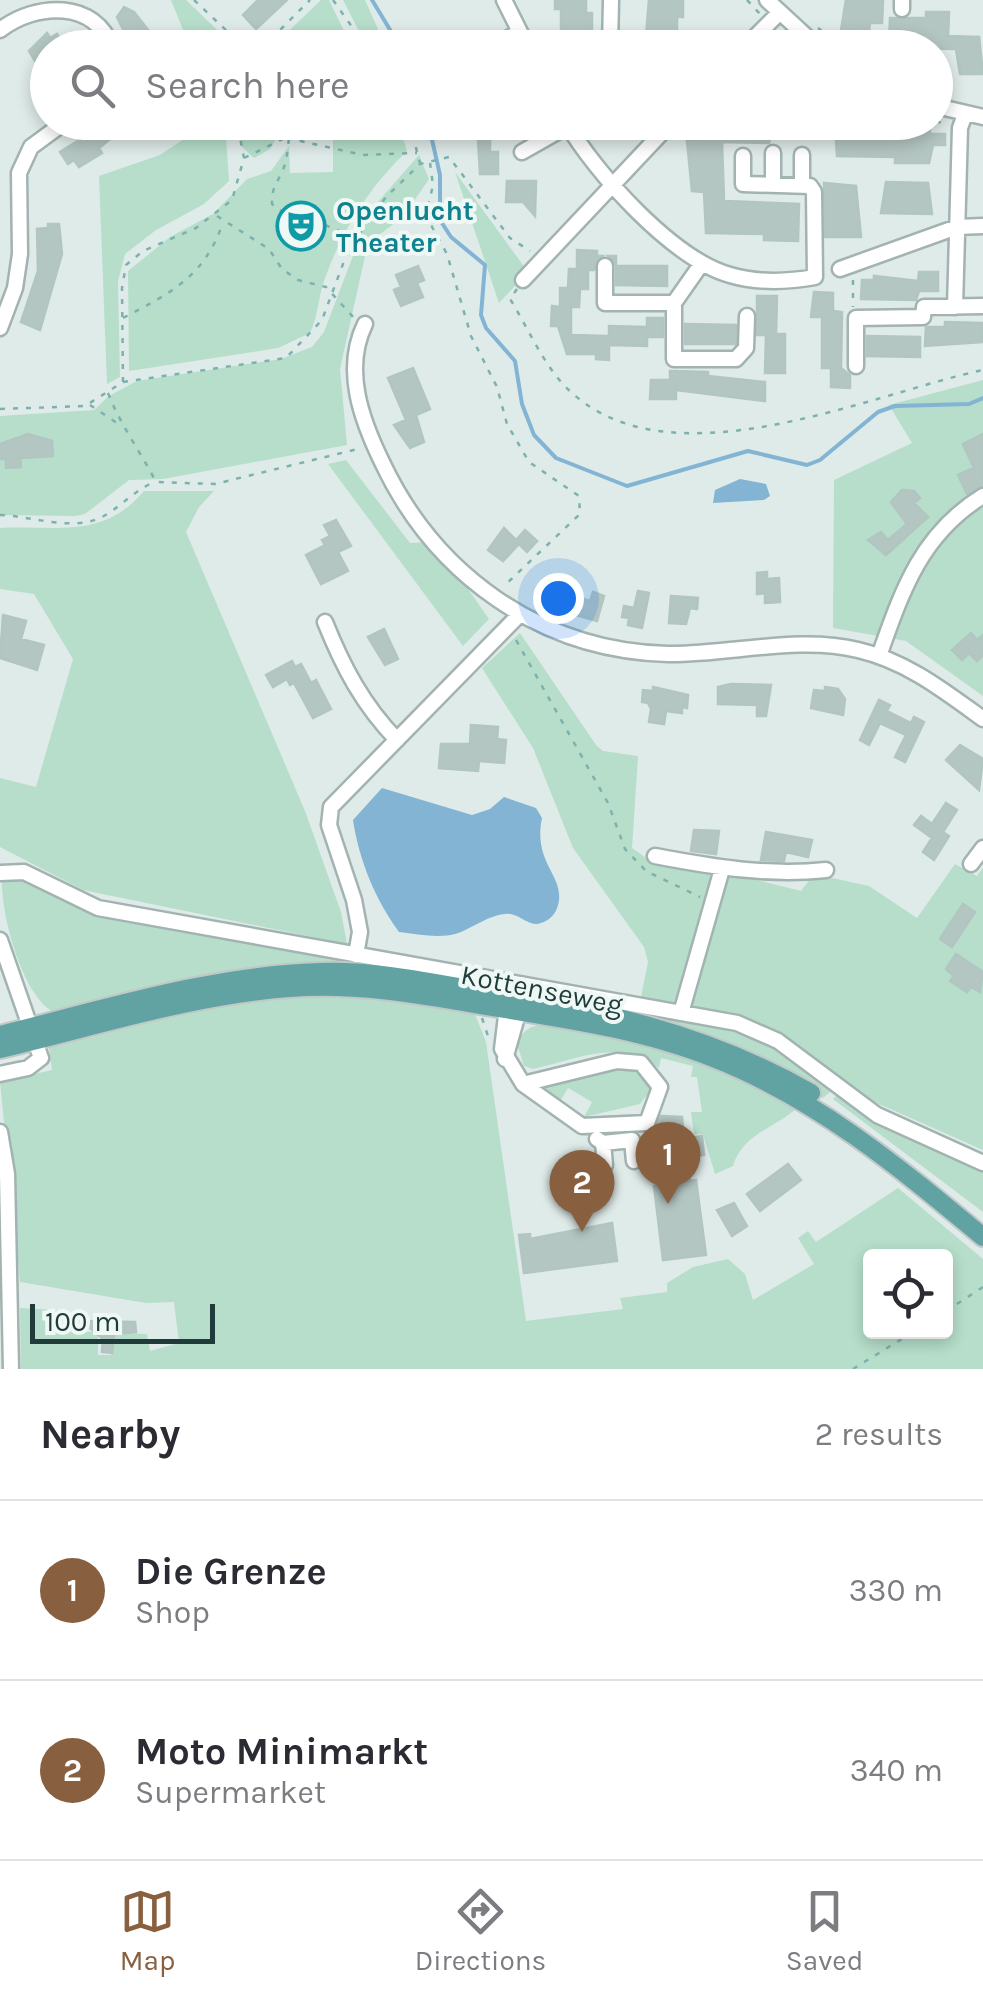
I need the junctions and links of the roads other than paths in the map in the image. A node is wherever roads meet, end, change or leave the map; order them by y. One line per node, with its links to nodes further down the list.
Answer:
1 (504, 0): 7 (street)
2 (611, 0): 8 (street)
3 (767, 0): 4 (street)
4 (778, 13): 9 (street); 10 (street)
5 (0, 30): 6 (street)
6 (102, 30)
7 (519, 30)
8 (610, 30)
9 (761, 30)
10 (798, 30)
11 (953, 111): 12 (street)
12 (964, 114): 13 (street); 26 (street)
13 (983, 117)
14 (41, 140): 36 (street)
15 (541, 140): 18 (street)
16 (577, 140): 22 (street)
17 (655, 140): 22 (street)
18 (522, 152)
19 (773, 153): 23 (street)
20 (802, 155): 24 (street)
21 (743, 156): 23 (street)
22 (613, 184): 27 (street); 30 (street)
23 (773, 185): 24 (street)
24 (802, 185): 27 (street)
25 (983, 226): 26 (street)
26 (958, 227): 29 (street); 33 (street)
27 (702, 263): 31 (street)
28 (605, 266): 31 (street)
29 (847, 267)
30 (523, 280)
31 (674, 303): 34 (street)
32 (983, 306): 33 (street)
33 (955, 307): 37 (street)
34 (747, 316)
35 (365, 324): 39 (street)
36 (0, 328)
37 (856, 366)
38 (983, 496): 41 (street)
39 (512, 621): 41 (street); 43 (street)
40 (325, 622): 43 (street)
41 (879, 656): 42 (street)
42 (983, 718)
43 (397, 740): 51 (street)
44 (983, 848): 46 (street)
45 (655, 856): 47 (street)
46 (971, 864)
47 (722, 869): 48 (street); 53 (street)
48 (826, 870)
49 (0, 873): 51 (street, Kottenseweg)
50 (0, 940): 54 (street)
51 (356, 955): 52 (street, Kottenseweg)
52 (515, 999): 53 (street, Kottenseweg); 54 (main road, Kottenseweg); 58 (street); 59 (main road, Kottenseweg)
53 (681, 1013): 59 (street, Kottenseweg)
54 (35, 1034): 55 (main road); 56 (main road); 57 (street)
55 (0, 1035)
56 (0, 1049)
57 (0, 1074)
58 (523, 1084): 60 (street); 60 (street)
59 (827, 1100): 64 (street, Kottenseweg); 66 (main road, Kottenseweg); 67 (main road, Kottenseweg)
60 (582, 1126): 62 (street)
61 (0, 1132): 68 (street)
62 (603, 1144): 63 (street); 65 (street)
63 (634, 1160)
64 (983, 1163)
65 (605, 1165)
66 (983, 1222)
67 (983, 1237)
68 (11, 1369)

